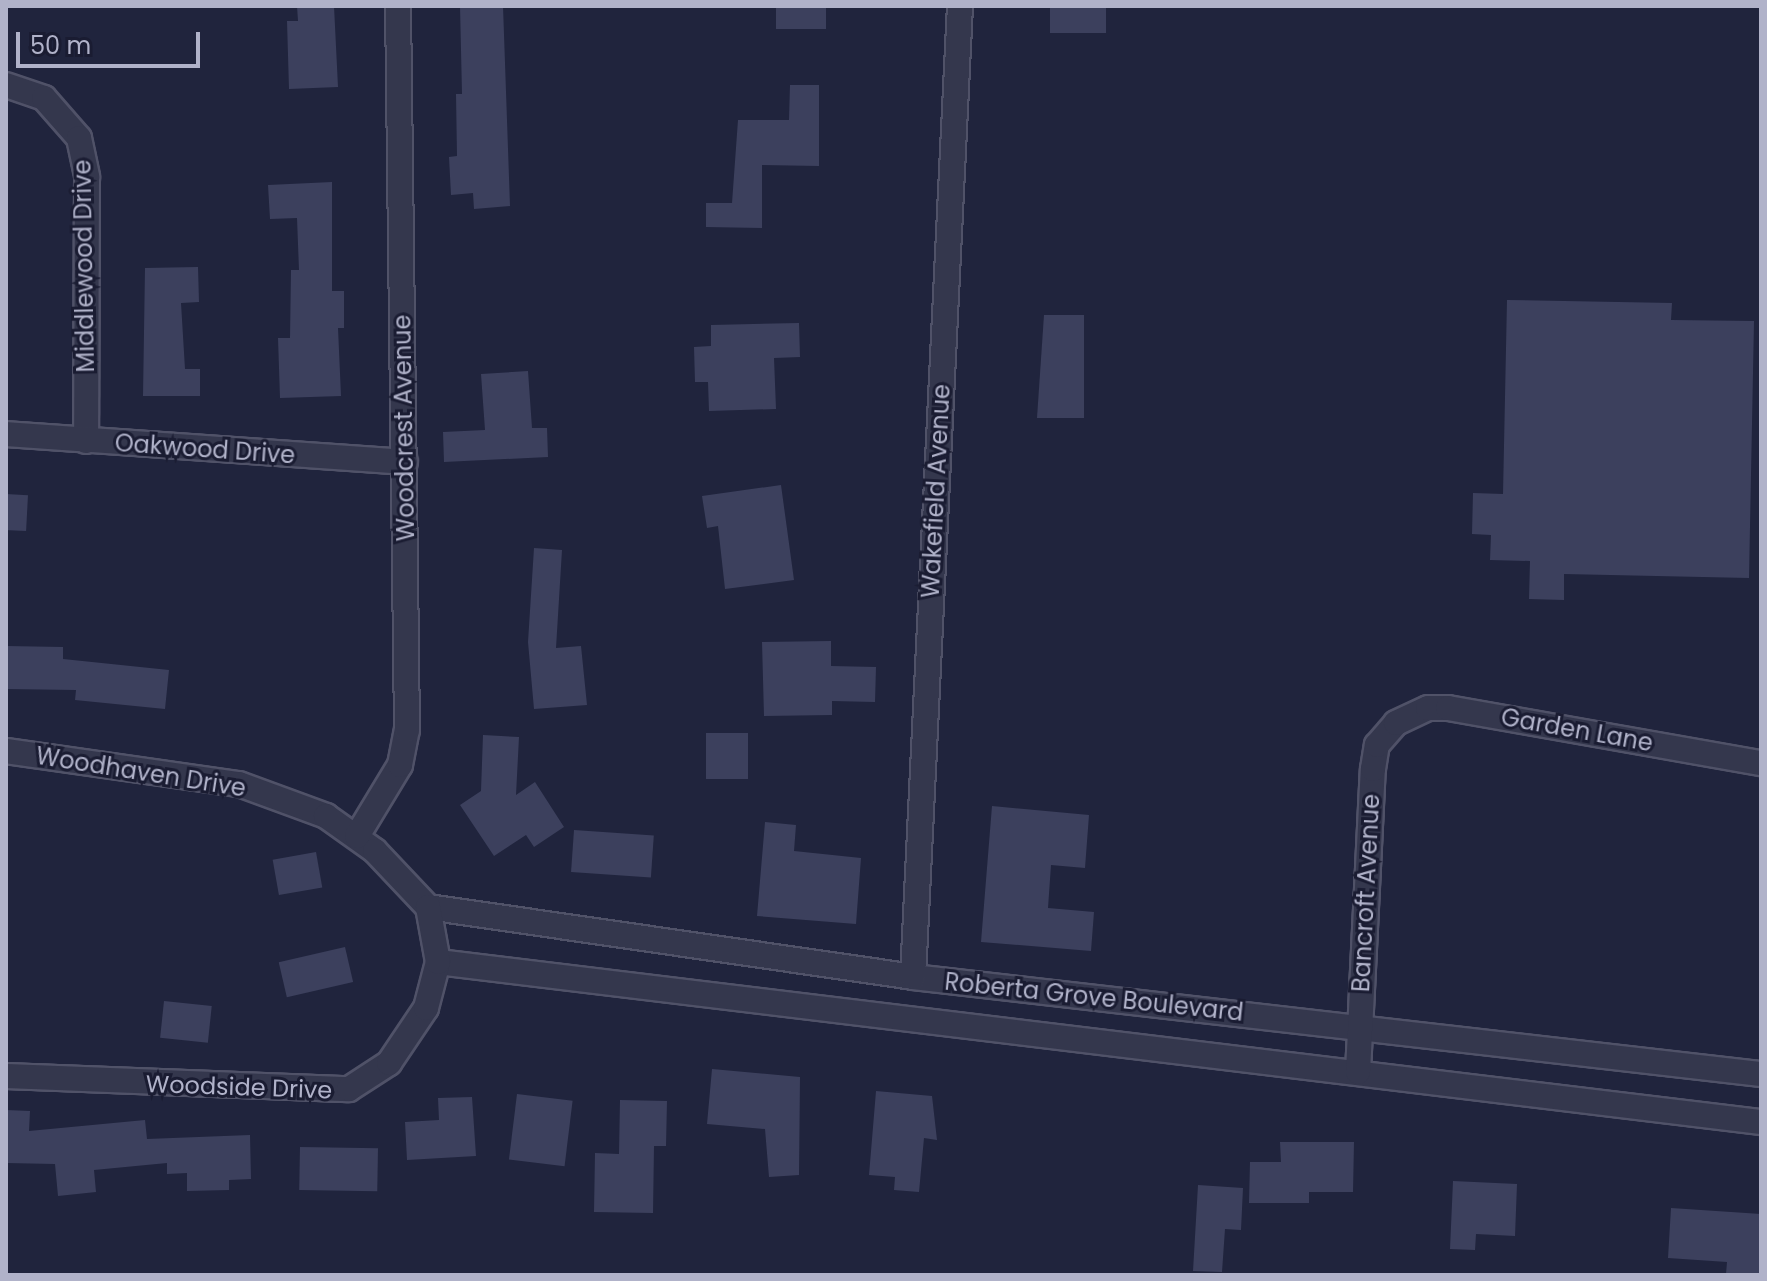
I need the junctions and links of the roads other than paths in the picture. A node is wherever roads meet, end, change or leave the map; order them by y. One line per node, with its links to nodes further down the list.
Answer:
1 (398, 6): 6 (street, Woodcrest Avenue)
2 (960, 6): 13 (street, Wakefield Avenue)
3 (6, 85): 5 (street, Middlewood Drive)
4 (6, 434): 5 (street, Oakwood Drive)
5 (86, 441): 6 (street, Oakwood Drive)
6 (405, 462): 10 (street, Woodcrest Avenue)
7 (1396, 723): 9 (street, Garden Lane); 14 (street, Bancroft Avenue)
8 (6, 751): 10 (street, Woodhaven Drive)
9 (1761, 763)
10 (357, 836): 11 (street, Woodhaven Drive)
11 (428, 907): 12 (street, Woodside Drive); 13 (street, Roberta Grove Boulevard)
12 (438, 962): 15 (street, Roberta Grove Boulevard); 17 (street, Woodside Drive)
13 (913, 977): 14 (street, Roberta Grove Boulevard)
14 (1360, 1027): 15 (street, Bancroft Avenue); 16 (street, Roberta Grove Boulevard)
15 (1358, 1072): 18 (street, Roberta Grove Boulevard)
16 (1761, 1074)
17 (6, 1076)
18 (1761, 1122)

